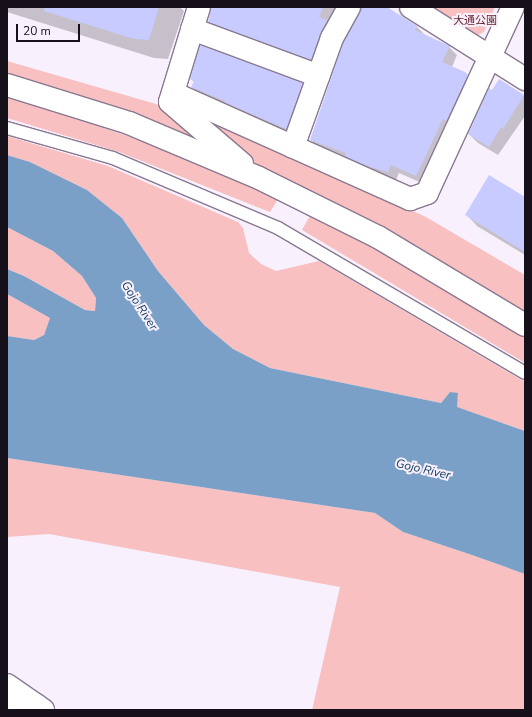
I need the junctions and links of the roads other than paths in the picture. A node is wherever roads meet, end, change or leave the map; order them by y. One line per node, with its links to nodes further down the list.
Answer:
1 (199, 7): 5 (street)
2 (350, 7): 7 (street)
3 (411, 7): 6 (street)
4 (513, 7): 6 (street)
5 (192, 29): 7 (street); 10 (street)
6 (490, 58): 8 (street); 12 (street)
7 (319, 76): 12 (street)
8 (525, 80)
9 (7, 85): 13 (street)
10 (173, 93): 12 (street); 13 (street)
11 (7, 128): 15 (lane)
12 (294, 147)
13 (259, 178): 14 (street)
14 (525, 324)
15 (525, 373)
16 (7, 686): 17 (street)
17 (38, 709): 18 (street)
18 (7, 710)

